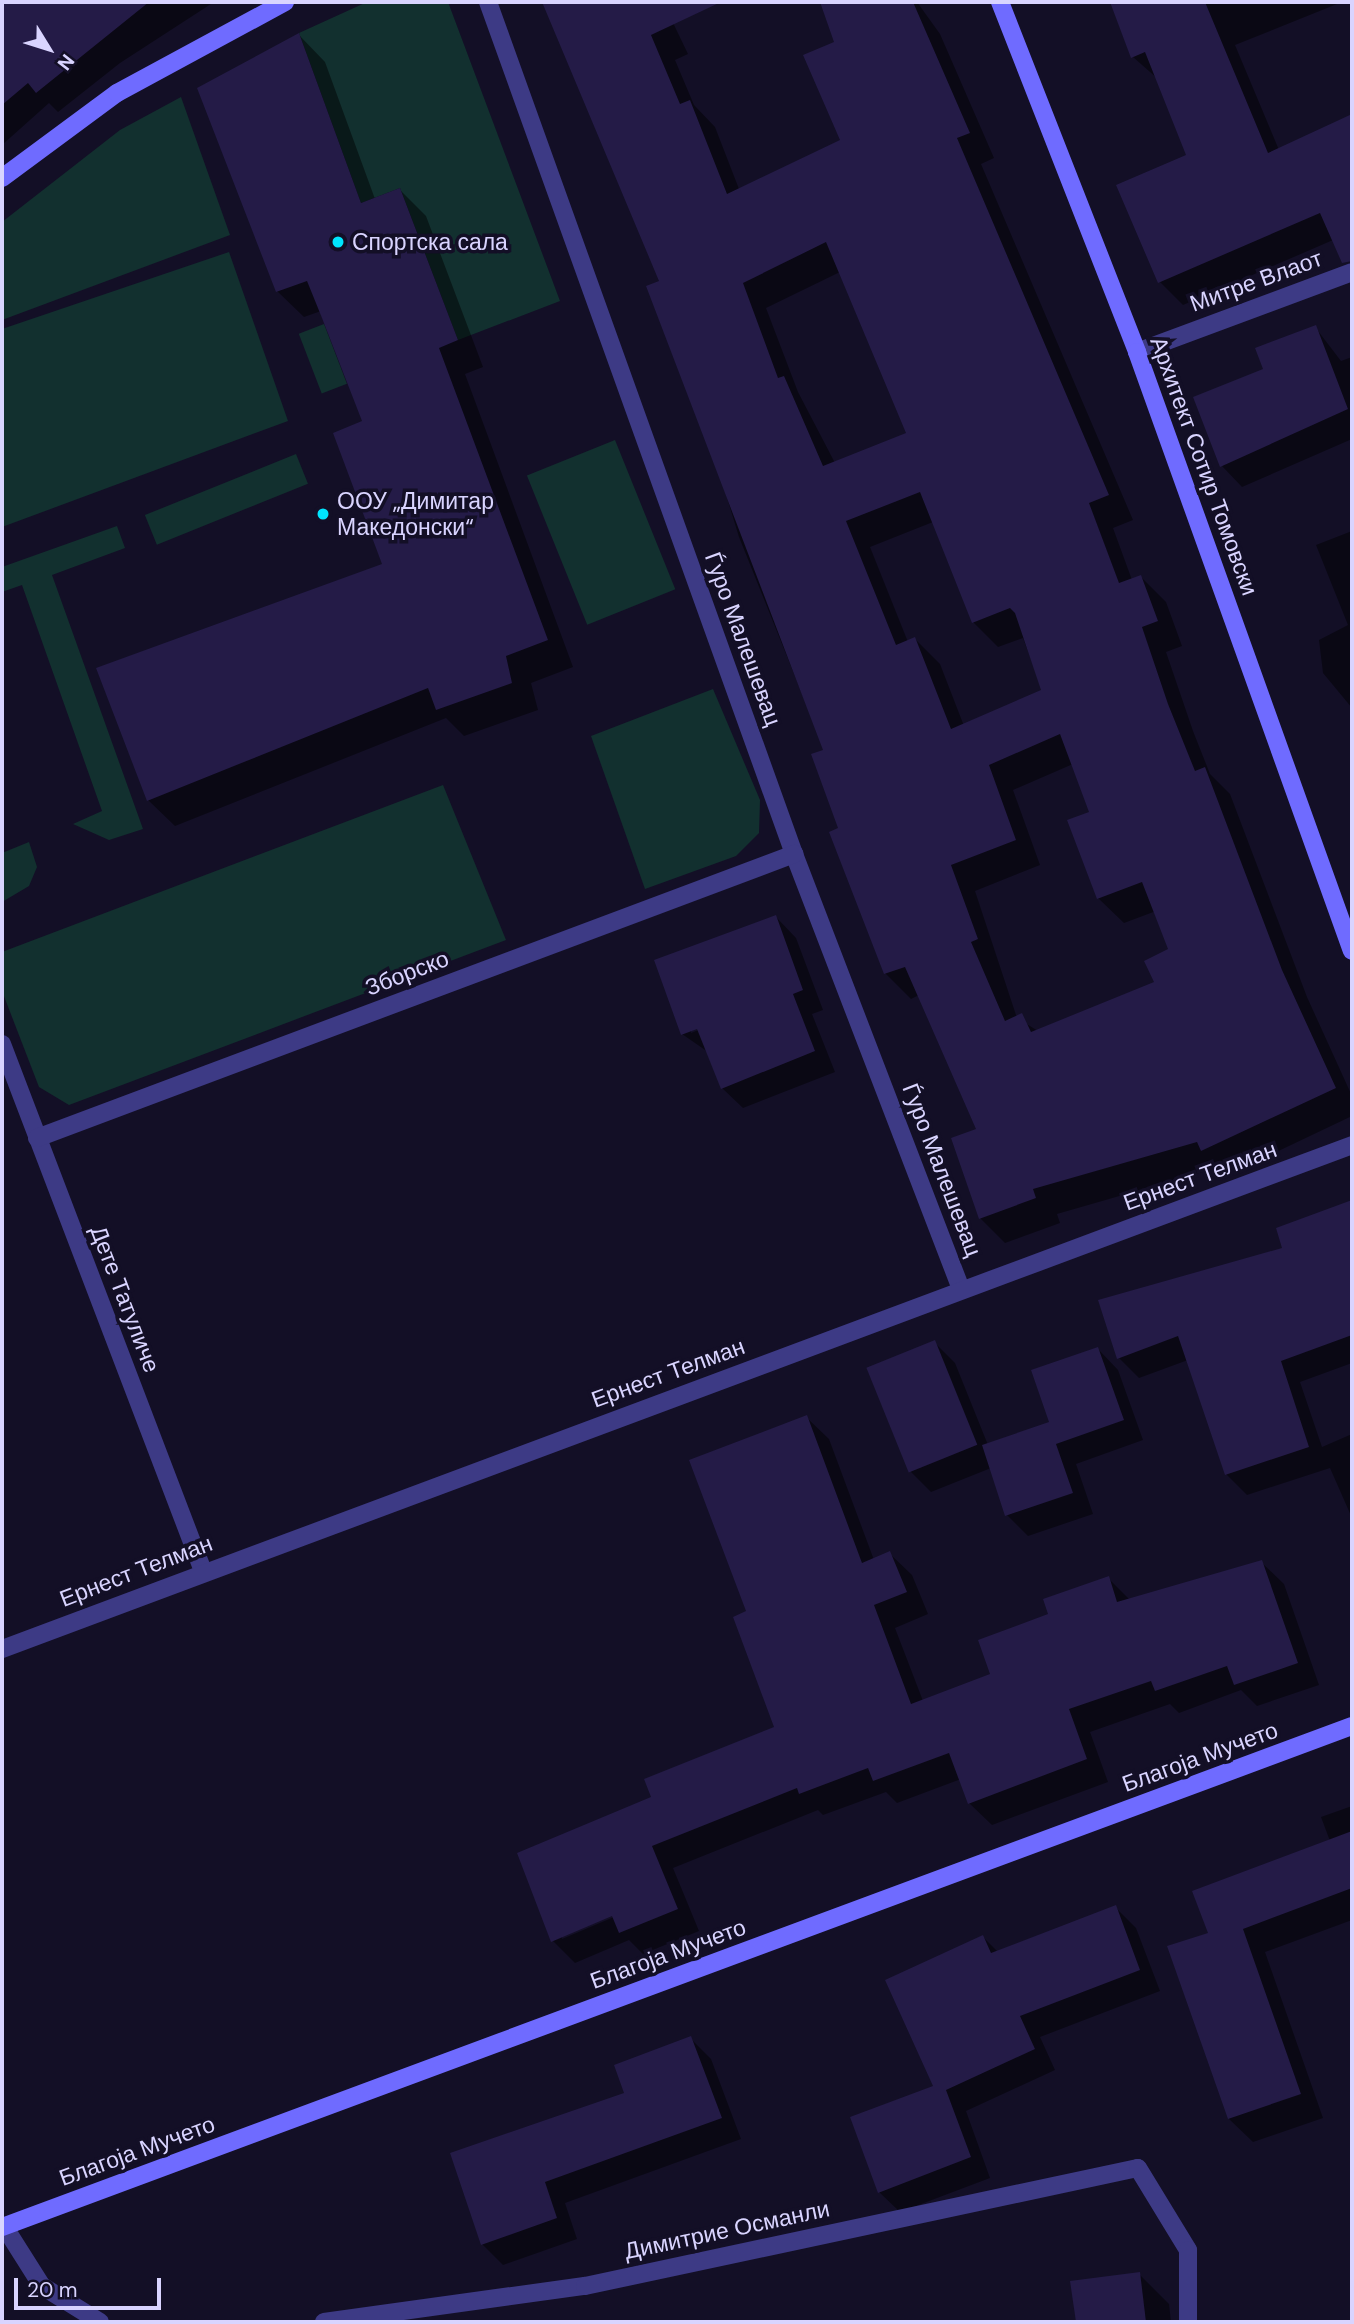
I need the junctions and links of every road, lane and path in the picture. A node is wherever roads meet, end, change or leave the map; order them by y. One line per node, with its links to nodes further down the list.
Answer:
1 (285, 2): 4 (street)
2 (488, 2): 7 (street, Ѓуро Малешевац)
3 (1000, 2): 6 (street, Архитект Сотир Томовски)
4 (2, 178)
5 (1352, 272): 6 (street, Митре Влаот)
6 (1137, 352): 8 (street, Архитект Сотир Томовски)
7 (794, 854): 10 (street, Зборско); 12 (street, Ѓуро Малешевац)
8 (1352, 951)
9 (2, 1044): 10 (street, Дете Татуличе)
10 (37, 1138): 13 (street, Дете Татуличе)
11 (1352, 1145): 12 (street, Ернест Телман)
12 (961, 1290): 13 (street, Ернест Телман)
13 (203, 1571): 14 (street, Ернест Телман)
14 (2, 1649)
15 (1352, 1726): 16 (street, Благоја Мучето)
16 (2, 2225): 17 (street)
17 (100, 2322)
18 (324, 2322): 19 (street, Димитрие Османли)
19 (1188, 2322)

